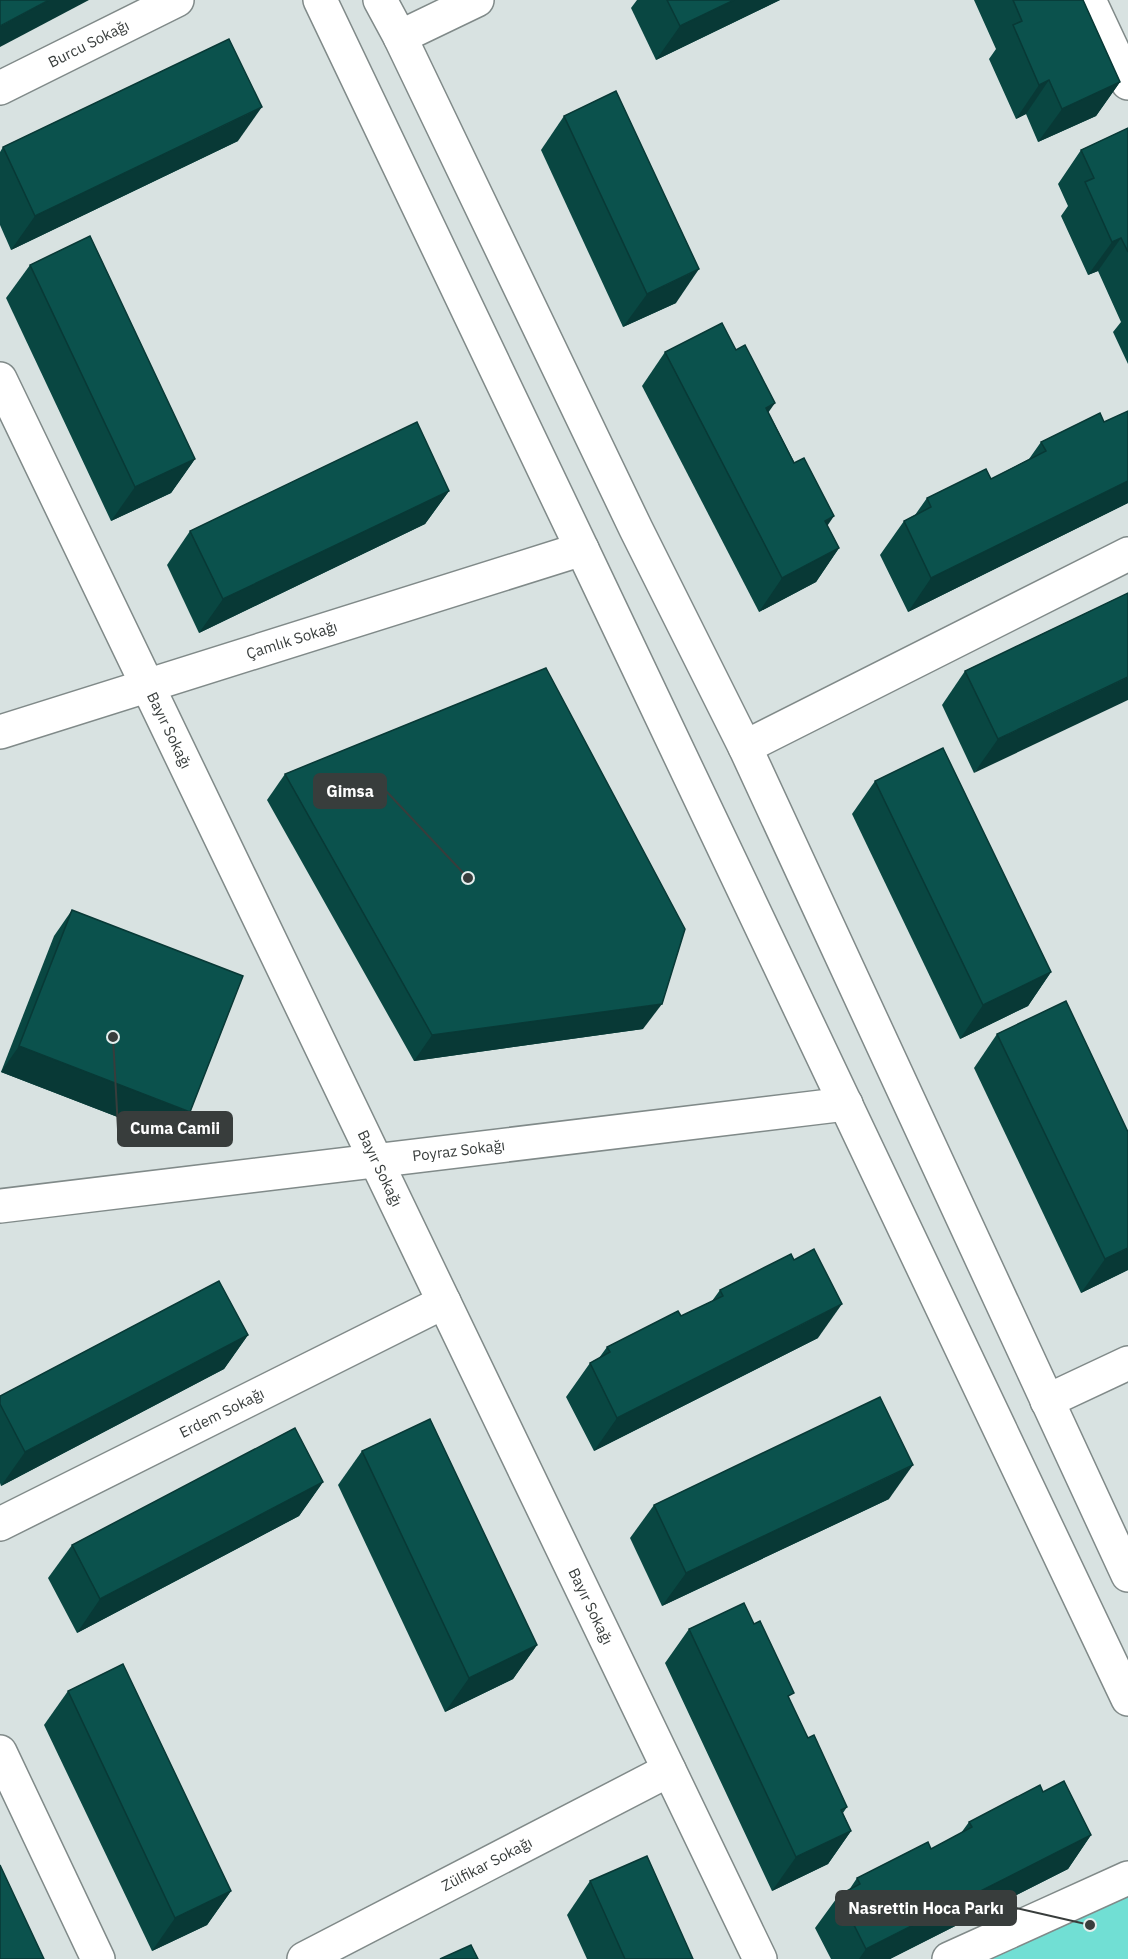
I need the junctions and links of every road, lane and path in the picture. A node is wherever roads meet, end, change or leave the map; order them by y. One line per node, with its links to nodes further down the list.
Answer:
1 (177, 0): 8 (street, Burcu Sokağı)
2 (320, 0): 10 (street)
3 (380, 0): 6 (street)
4 (477, 0): 6 (street)
5 (1089, 0): 7 (street)
6 (399, 37): 14 (street)
7 (1128, 83)
8 (0, 88)
9 (0, 379): 12 (street, Bayır Sokağı)
10 (582, 549): 12 (street, Çamlık Sokağı); 15 (street)
11 (1128, 554): 14 (street)
12 (147, 684): 13 (street, Çamlık Sokağı); 16 (street, Bayır Sokağı)
13 (0, 732)
14 (745, 747): 20 (street)
15 (846, 1104): 16 (street, Poyraz Sokağı); 23 (street)
16 (375, 1159): 17 (street, Poyraz Sokağı); 18 (street, Bayır Sokağı)
17 (0, 1206)
18 (444, 1302): 21 (street, Erdem Sokağı); 25 (street, Bayır Sokağı)
19 (1128, 1363): 20 (street)
20 (1047, 1401): 22 (street)
21 (0, 1524)
22 (1128, 1575)
23 (1128, 1699)
24 (0, 1752): 27 (street)
25 (669, 1770): 28 (street, Zülfikar Sokağı); 29 (street, Bayır Sokağı)
26 (1128, 1878): 30 (street)
27 (98, 1959)
28 (304, 1959)
29 (760, 1959)
30 (949, 1959)

